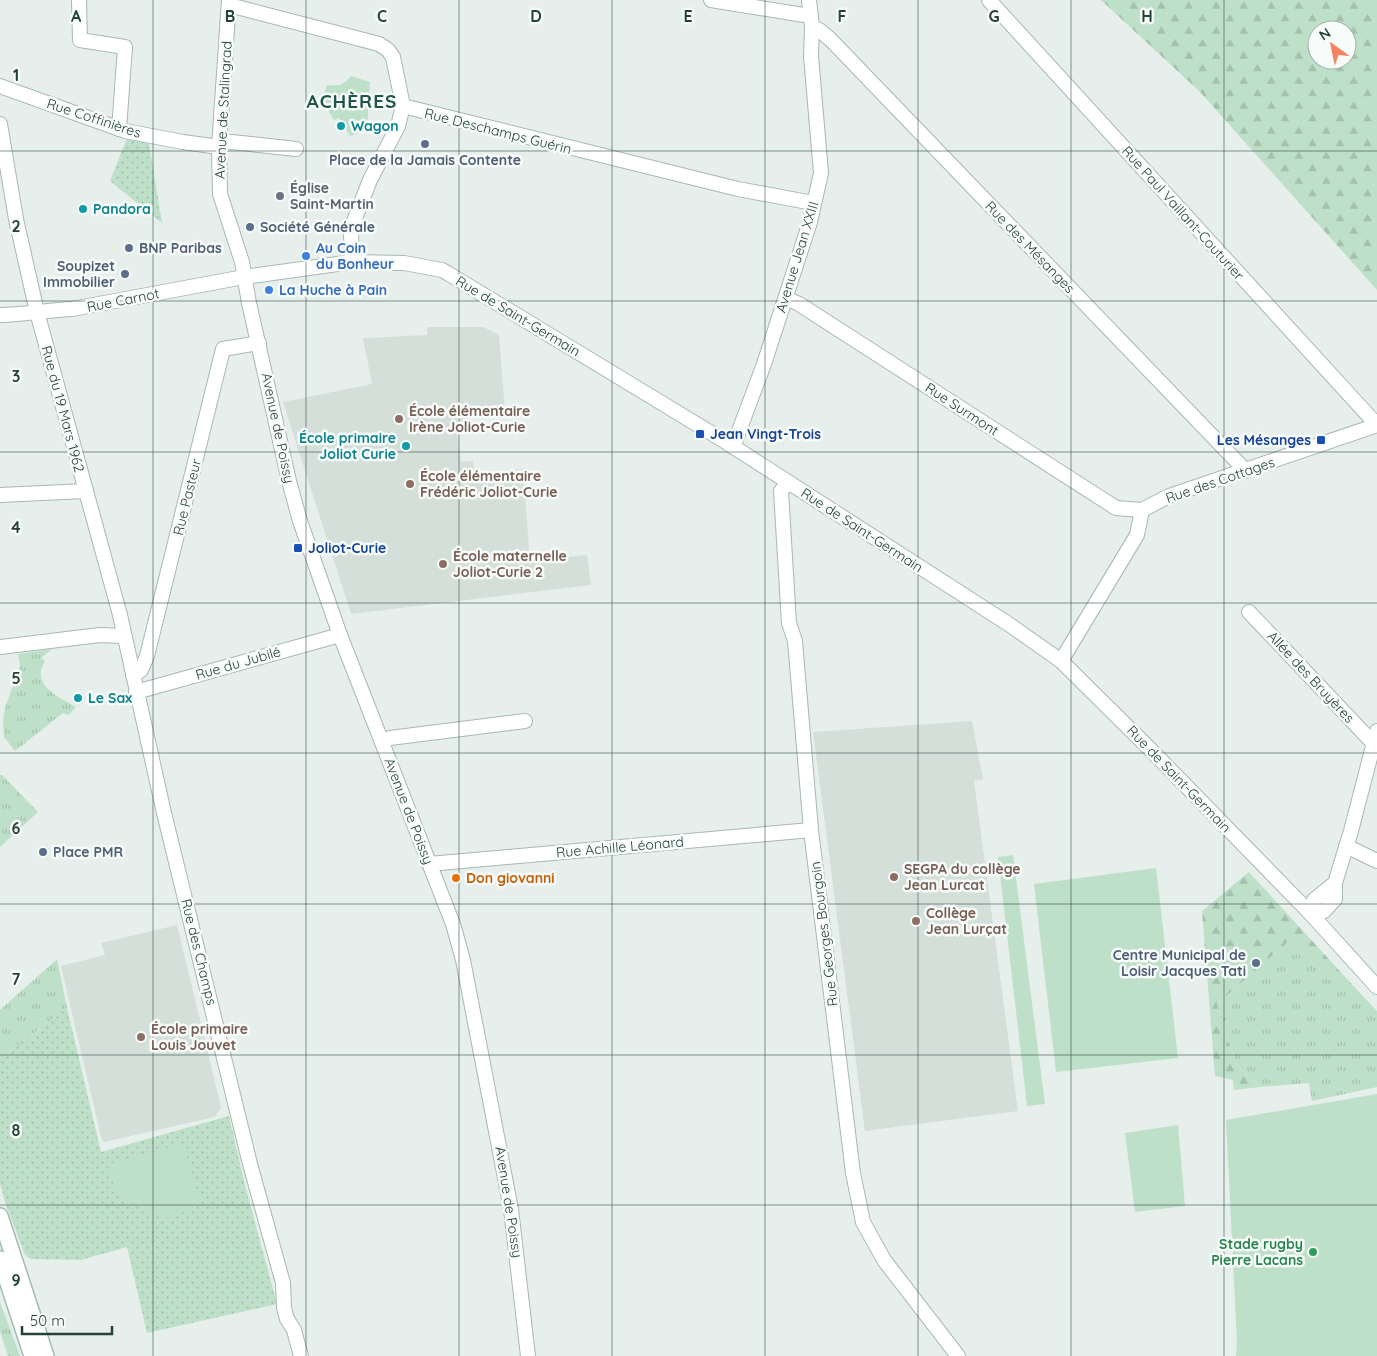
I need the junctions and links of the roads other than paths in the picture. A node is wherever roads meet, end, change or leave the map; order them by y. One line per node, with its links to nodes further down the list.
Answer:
1 (79, 0): 10 (street)
2 (711, 0): 6 (street)
3 (809, 0): 6 (street, Avenue Jean XXIII)
4 (990, 0): 20 (street, Rue Paul Vaillant-Couturier)
5 (229, 3): 8 (street); 11 (street, Avenue de Stalingrad)
6 (811, 21): 13 (street, Avenue Jean XXIII); 22 (street, Rue des Mésanges)
7 (0, 86): 10 (street, Rue Coffinières)
8 (403, 106): 13 (street, Rue Deschamps Guérin); 14 (street)
9 (0, 124): 17 (street, Rue du 19 Mars 1962)
10 (119, 129): 11 (street, Rue Coffinières)
11 (219, 145): 12 (street, Rue Coffinières); 15 (street, Avenue de Stalingrad)
12 (296, 149)
13 (813, 203): 16 (street, Avenue Jean XXIII)
14 (352, 262): 15 (street, Rue de Saint-Germain); 21 (street, Rue de Saint-Germain)
15 (244, 277): 17 (street, Rue Carnot); 19 (street, Avenue de Poissy)
16 (786, 298): 21 (street, Avenue Jean XXIII); 26 (street, Rue Surmont)
17 (37, 312): 18 (street, Rue Carnot); 24 (street, Rue du 19 Mars 1962)
18 (0, 315)
19 (259, 343): 28 (street, Avenue de Poissy); 32 (street, Rue Pasteur)
20 (1377, 425): 22 (street, Rue des Cottages)
21 (733, 447): 23 (street, Rue de Saint-Germain)
22 (1246, 471): 26 (street, Rue des Cottages)
23 (788, 483): 31 (street, Rue de Saint-Germain); 37 (street, Rue Georges Bourgoin)
24 (86, 492): 25 (street); 29 (street, Rue du 19 Mars 1962)
25 (0, 495)
26 (1142, 510): 31 (street)
27 (1249, 612): 35 (street, Allée des Bruyères)
28 (340, 635): 33 (street, Rue du Jubilé); 36 (street, Avenue de Poissy)
29 (124, 636): 30 (street); 32 (street, Rue du 19 Mars 1962)
30 (0, 647)
31 (1061, 661): 41 (street, Rue de Saint-Germain)
32 (132, 675): 33 (street, Rue du 19 Mars 1962)
33 (136, 692): 47 (street, Rue des Champs)
34 (525, 721): 36 (street)
35 (1375, 737): 38 (street)
36 (382, 741): 40 (street, Avenue de Poissy)
37 (811, 830): 40 (street, Rue Achille Léonard); 49 (street, Rue Georges Bourgoin)
38 (1346, 846): 39 (street); 41 (street)
39 (1377, 861)
40 (430, 864): 48 (street, Avenue de Poissy)
41 (1310, 913): 42 (street, Rue de Saint-Germain)
42 (1377, 988)
43 (0, 1216): 46 (street)
44 (0, 1259): 45 (street)
45 (32, 1356)
46 (46, 1356)
47 (301, 1356)
48 (528, 1356)
49 (958, 1356)

